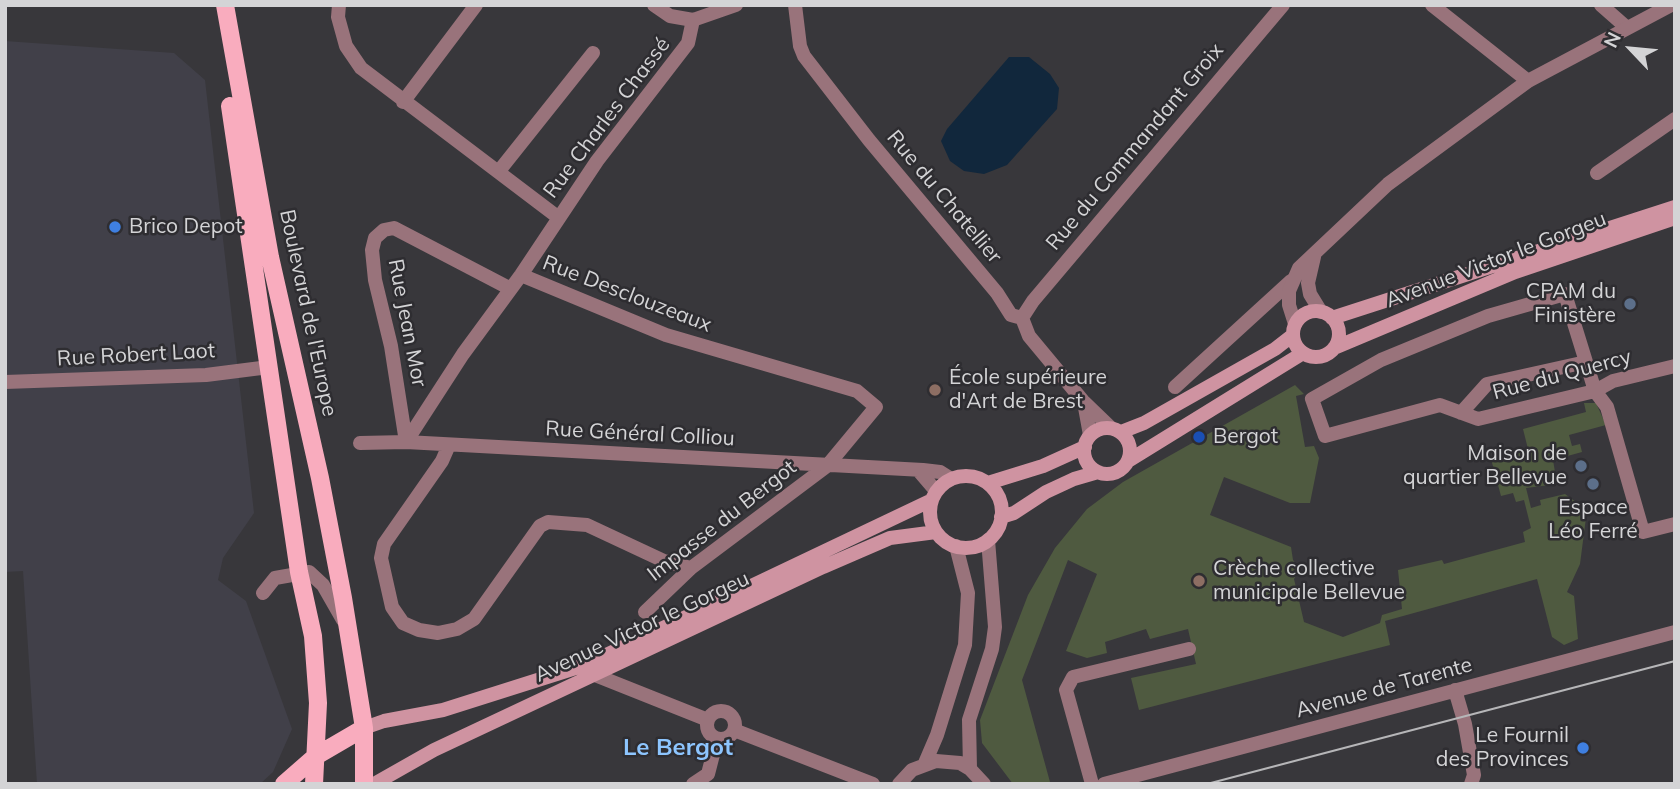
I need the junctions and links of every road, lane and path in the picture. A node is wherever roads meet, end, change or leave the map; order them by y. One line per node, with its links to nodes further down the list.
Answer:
1 (215, 5): 34 (main road, Boulevard de l'Europe)
2 (225, 5): 61 (main road, Boulevard de l'Europe)
3 (339, 5): 16 (street)
4 (476, 5): 16 (street)
5 (653, 5): 12 (street)
6 (736, 5): 12 (street)
7 (795, 5): 28 (street, Rue du Chatellier)
8 (1283, 5): 28 (street, Rue du Commandant Groix)
9 (1432, 5): 15 (street)
10 (1601, 5): 13 (street)
11 (1671, 5): 13 (street)
12 (692, 20): 21 (street, Rue Charles Chassé)
13 (1626, 27): 15 (street)
14 (593, 53): 18 (street)
15 (1528, 81): 23 (street)
16 (403, 102): 18 (street)
17 (1675, 119): 19 (street)
18 (499, 171): 21 (street)
19 (1597, 173)
20 (1675, 207): 27 (main road, Avenue Victor le Gorgeu)
21 (559, 218): 24 (street, Rue Charles Chassé)
22 (1675, 218): 30 (main road, Avenue Victor le Gorgeu)
23 (1314, 257): 25 (street); 27 (street)
24 (521, 275): 26 (street, Rue Desclouzeaux); 46 (street, Rue Desclouzeaux)
25 (1291, 282): 29 (street); 36 (street)
26 (509, 288): 42 (street, Rue Desclouzeaux); 42 (street, Rue Jean Mor)
27 (1326, 315): 29 (main road); 30 (main road)
28 (1022, 318): 38 (street, Rue du Chatellier)
29 (1294, 329): 31 (main road); 40 (main road)
30 (1335, 348): 31 (main road)
31 (1303, 353): 45 (main road)
32 (1586, 362): 37 (street); 39 (street, Rue du Quercy); 39 (street, Rue du Quercy)
33 (1675, 366): 37 (street, Rue du Quercy)
34 (269, 367): 35 (street, Rue Robert Laot); 58 (main road, Boulevard de l'Europe)
35 (5, 382)
36 (1175, 387)
37 (1595, 391): 39 (street, Rue du Quercy); 53 (street)
38 (1083, 401): 40 (street, Rue du Chatellier); 41 (street, Rue du Chatellier)
39 (1461, 413)
40 (1116, 430): 41 (main road); 45 (main road)
41 (1088, 441): 48 (main road); 50 (main road)
42 (405, 442): 43 (street, Rue Général Colliou); 44 (street, Rue Général Colliou)
43 (360, 443)
44 (449, 445): 46 (street, Rue Général Colliou); 57 (street)
45 (1128, 461): 48 (main road)
46 (827, 466): 47 (street, Rue Général Colliou); 57 (street, Impasse du Bergot)
47 (918, 470): 49 (street, Rue Général Colliou); 51 (street)
48 (1098, 472): 52 (main road)
49 (951, 479): 50 (main road); 51 (main road, Avenue Victor le Gorgeu)
50 (988, 483): 52 (main road)
51 (934, 496): 54 (main road); 67 (main road, Avenue Victor le Gorgeu)
52 (1002, 517): 55 (main road)
53 (1675, 524)
54 (936, 532): 56 (main road); 64 (main road, Avenue Victor le Gorgeu)
55 (988, 540): 56 (main road); 72 (street)
56 (956, 546): 71 (street)
57 (691, 568): 60 (street, Impasse du Bergot)
58 (299, 572): 59 (street); 61 (street, Boulevard de l'Europe); 70 (main road, Boulevard de l'Europe)
59 (262, 593)
60 (645, 611)
61 (348, 629): 67 (main road, Boulevard de l'Europe)
62 (1675, 632): 65 (street, Avenue de Tarente)
63 (1189, 649): 82 (street)
64 (596, 675): 66 (street); 77 (main road, Avenue Victor le Gorgeu)
65 (1455, 690): 73 (street, Avenue de Tarente); 84 (street)
66 (708, 720): 68 (street); 69 (street)
67 (364, 728): 70 (main road); 76 (main road, Boulevard de l'Europe)
68 (734, 730): 69 (street); 79 (street)
69 (717, 739): 78 (street)
70 (316, 756): 74 (main road); 75 (main road, Boulevard de l'Europe)
71 (925, 763): 72 (street); 80 (street)
72 (970, 769): 81 (street)
73 (1134, 780): 83 (street, Avenue de Tarente)
74 (284, 784)
75 (314, 784)
76 (364, 784)
77 (374, 784)
78 (694, 784)
79 (873, 784)
80 (899, 784)
81 (984, 784)
82 (1092, 784)
83 (1104, 784)
84 (1471, 784)

